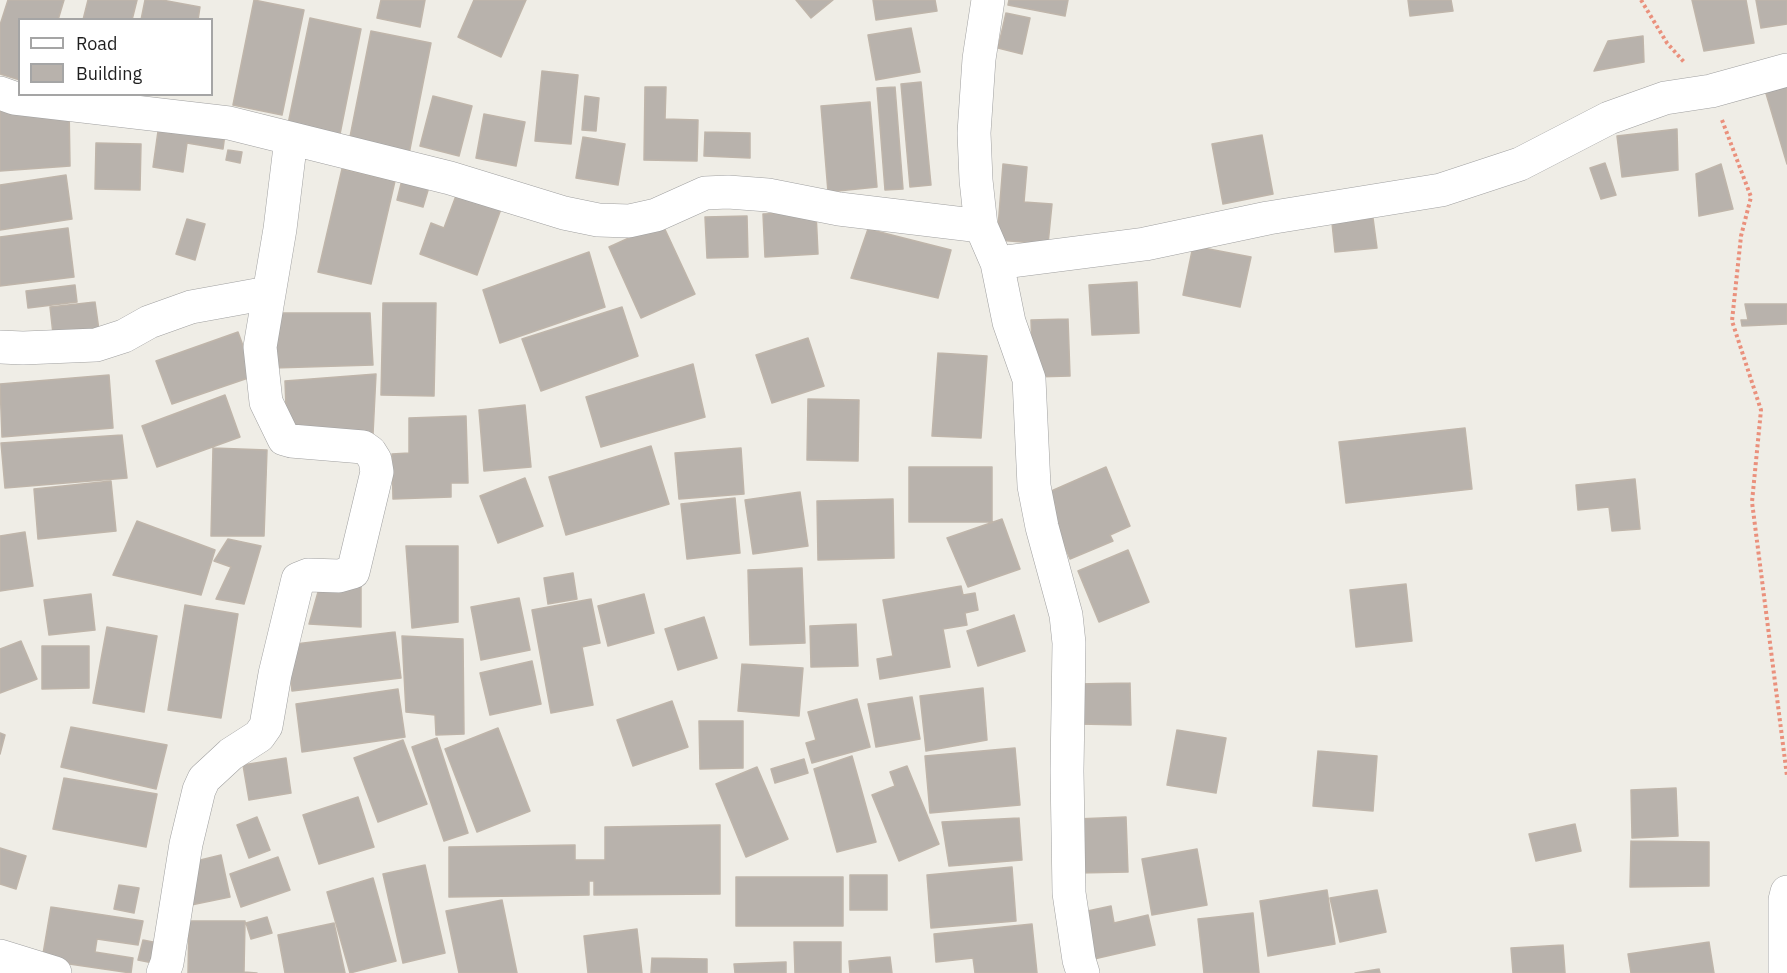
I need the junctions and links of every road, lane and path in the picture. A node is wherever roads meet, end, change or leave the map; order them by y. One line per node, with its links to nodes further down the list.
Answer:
1 (988, 0): 7 (street)
2 (1641, 0): 4 (path)
3 (1787, 70): 4 (street)
4 (1711, 91): 8 (street); 11 (path)
5 (0, 93): 6 (street)
6 (291, 139): 7 (street); 9 (street)
7 (981, 226): 8 (street)
8 (997, 263): 16 (street)
9 (268, 293): 10 (street); 15 (street)
10 (0, 347)
11 (1787, 776)
12 (1787, 892): 17 (street)
13 (0, 956): 14 (street)
14 (56, 973)
15 (163, 973)
16 (1083, 973)
17 (1785, 973)

